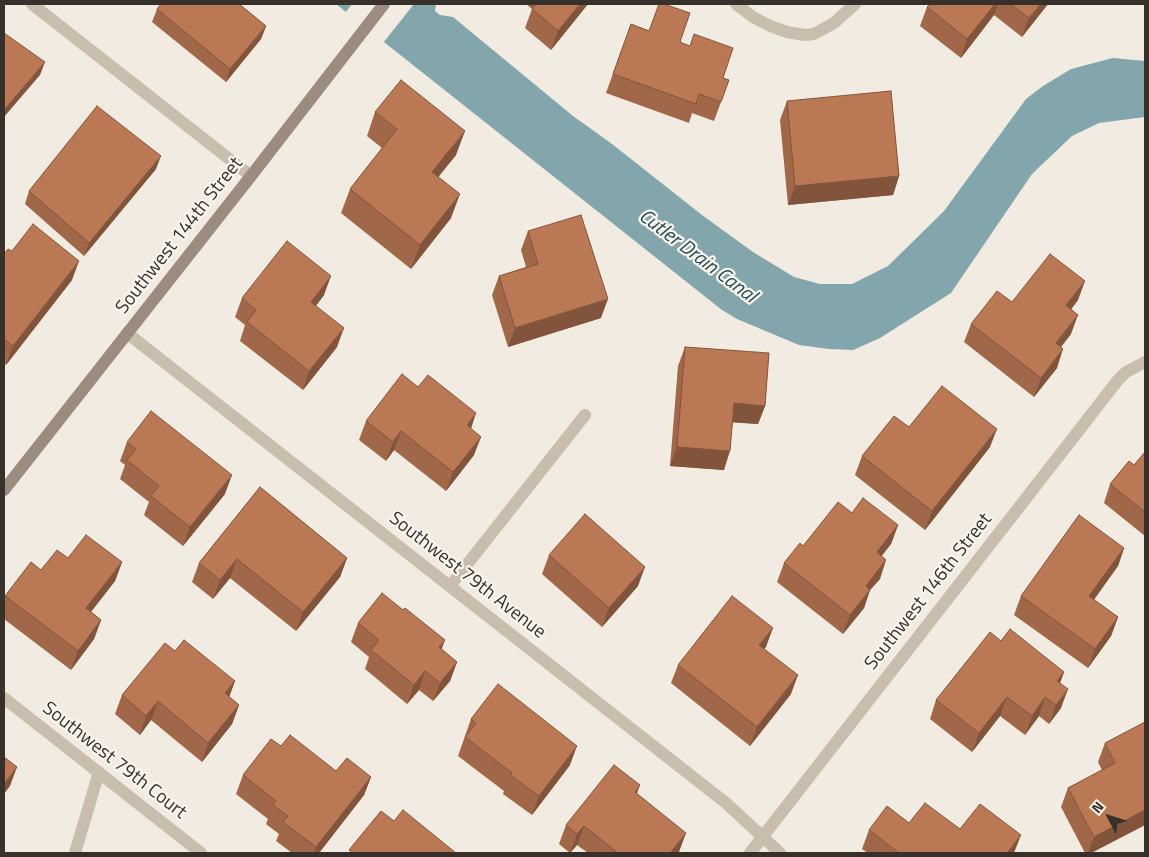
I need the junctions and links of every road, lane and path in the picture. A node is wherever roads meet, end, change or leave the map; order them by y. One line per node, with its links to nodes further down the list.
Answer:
1 (32, 4): 5 (street)
2 (384, 4): 5 (street, Southwest 144th Street)
3 (736, 4): 4 (street)
4 (855, 4)
5 (251, 176): 6 (street, Southwest 144th Street)
6 (127, 333): 9 (street, Southwest 144th Street); 10 (street, Southwest 79th Avenue)
7 (1145, 362): 13 (street, Southwest 146th Street)
8 (585, 415): 10 (street)
9 (4, 490)
10 (450, 586): 13 (street, Southwest 79th Avenue)
11 (4, 698): 12 (street, Southwest 79th Court)
12 (99, 772): 14 (street); 15 (street, Southwest 79th Court)
13 (762, 837): 16 (street, Southwest 146th Street); 17 (street, Southwest 79th Avenue)
14 (75, 853)
15 (201, 853)
16 (750, 853)
17 (780, 853)

